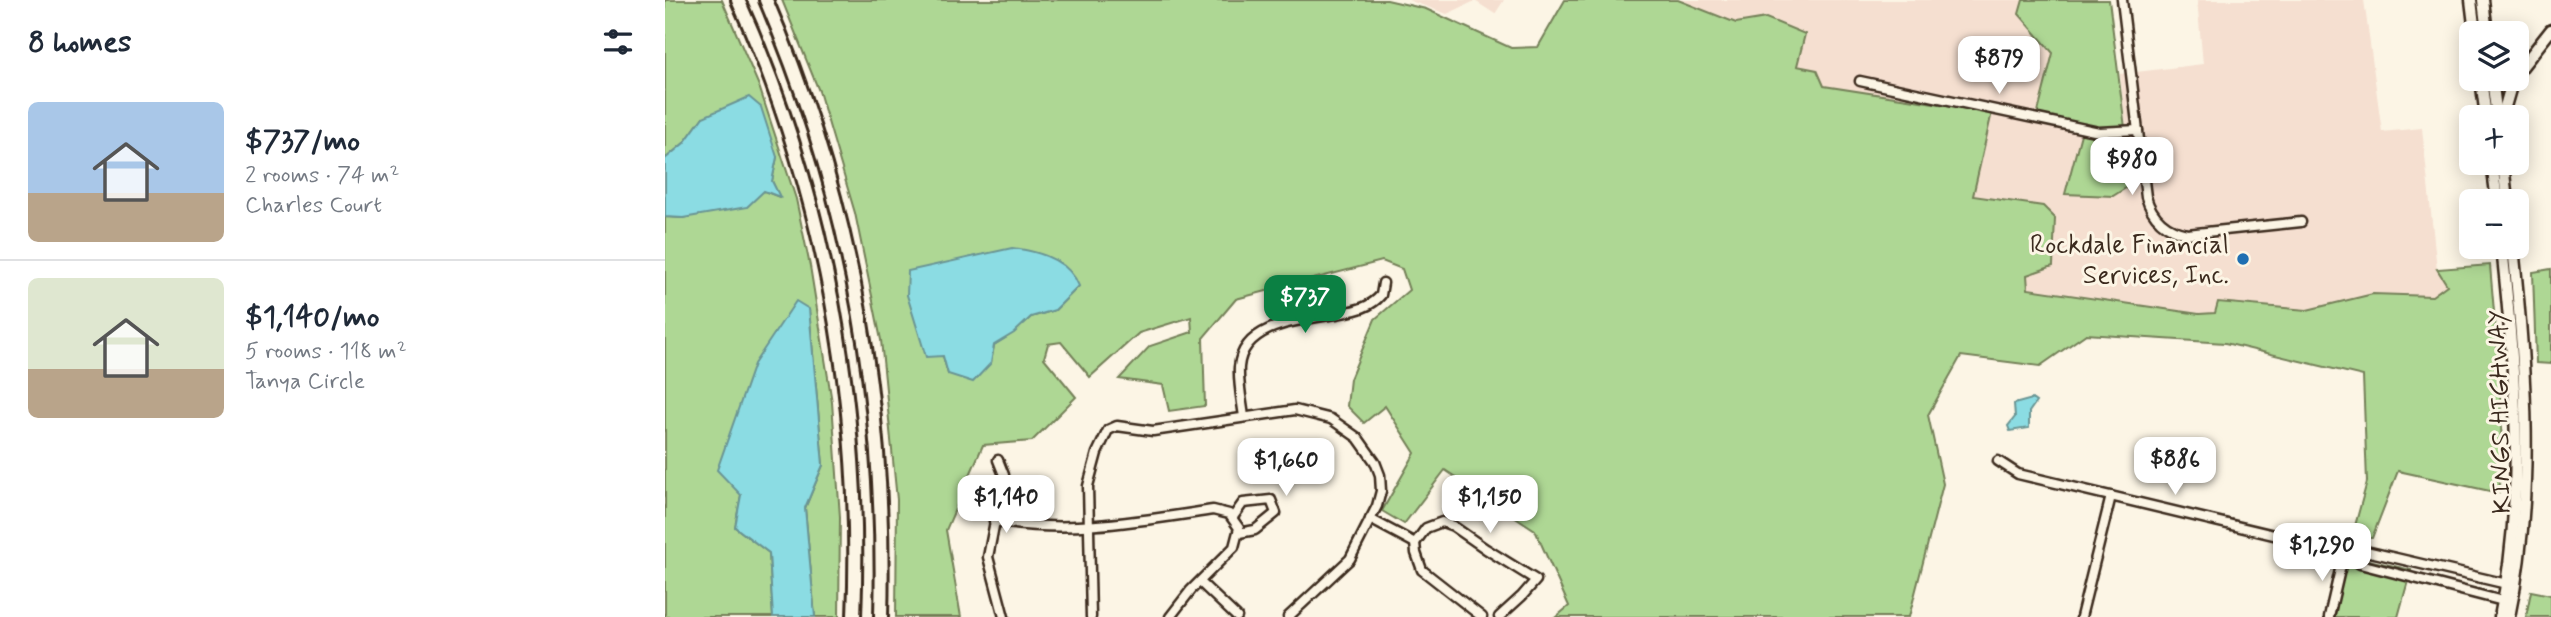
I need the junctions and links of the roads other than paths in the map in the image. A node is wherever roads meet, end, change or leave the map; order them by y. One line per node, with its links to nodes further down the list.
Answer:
1 (738, 0): 30 (highway)
2 (766, 0): 31 (highway)
3 (2122, 0): 11 (street)
4 (2471, 0): 6 (main road)
5 (2483, 0): 7 (main road)
6 (2474, 21)
7 (2486, 21)
8 (2551, 30): 9 (main road)
9 (2529, 58)
10 (1860, 81): 11 (street)
11 (2138, 130): 12 (street)
12 (2301, 222)
13 (2504, 259): 28 (main road, KINGS HIGHWAY)
14 (2514, 259): 42 (main road, KINGS HIGHWAY)
15 (1383, 283): 16 (street)
16 (1244, 417): 21 (street); 23 (street)
17 (998, 460): 22 (street)
18 (1998, 461): 19 (street)
19 (2111, 496): 26 (street); 39 (street)
20 (1233, 517): 23 (street); 24 (street); 24 (street)
21 (1370, 519): 25 (street); 36 (street)
22 (994, 521): 23 (street); 32 (street)
23 (1089, 526): 33 (street)
24 (1239, 533): 27 (street)
25 (1415, 543): 37 (street); 38 (street)
26 (2341, 551): 28 (street); 29 (street); 40 (street)
27 (1200, 582): 34 (street); 35 (street)
28 (2507, 584): 29 (main road, KINGS HIGHWAY)
29 (2503, 601): 41 (main road, KINGS HIGHWAY)
30 (854, 617)
31 (881, 617)
32 (1004, 617)
33 (1091, 617)
34 (1170, 617)
35 (1237, 617)
36 (1288, 617)
37 (1482, 617)
38 (1499, 617)
39 (2081, 617)
40 (2329, 617)
41 (2500, 617)
42 (2509, 617)

